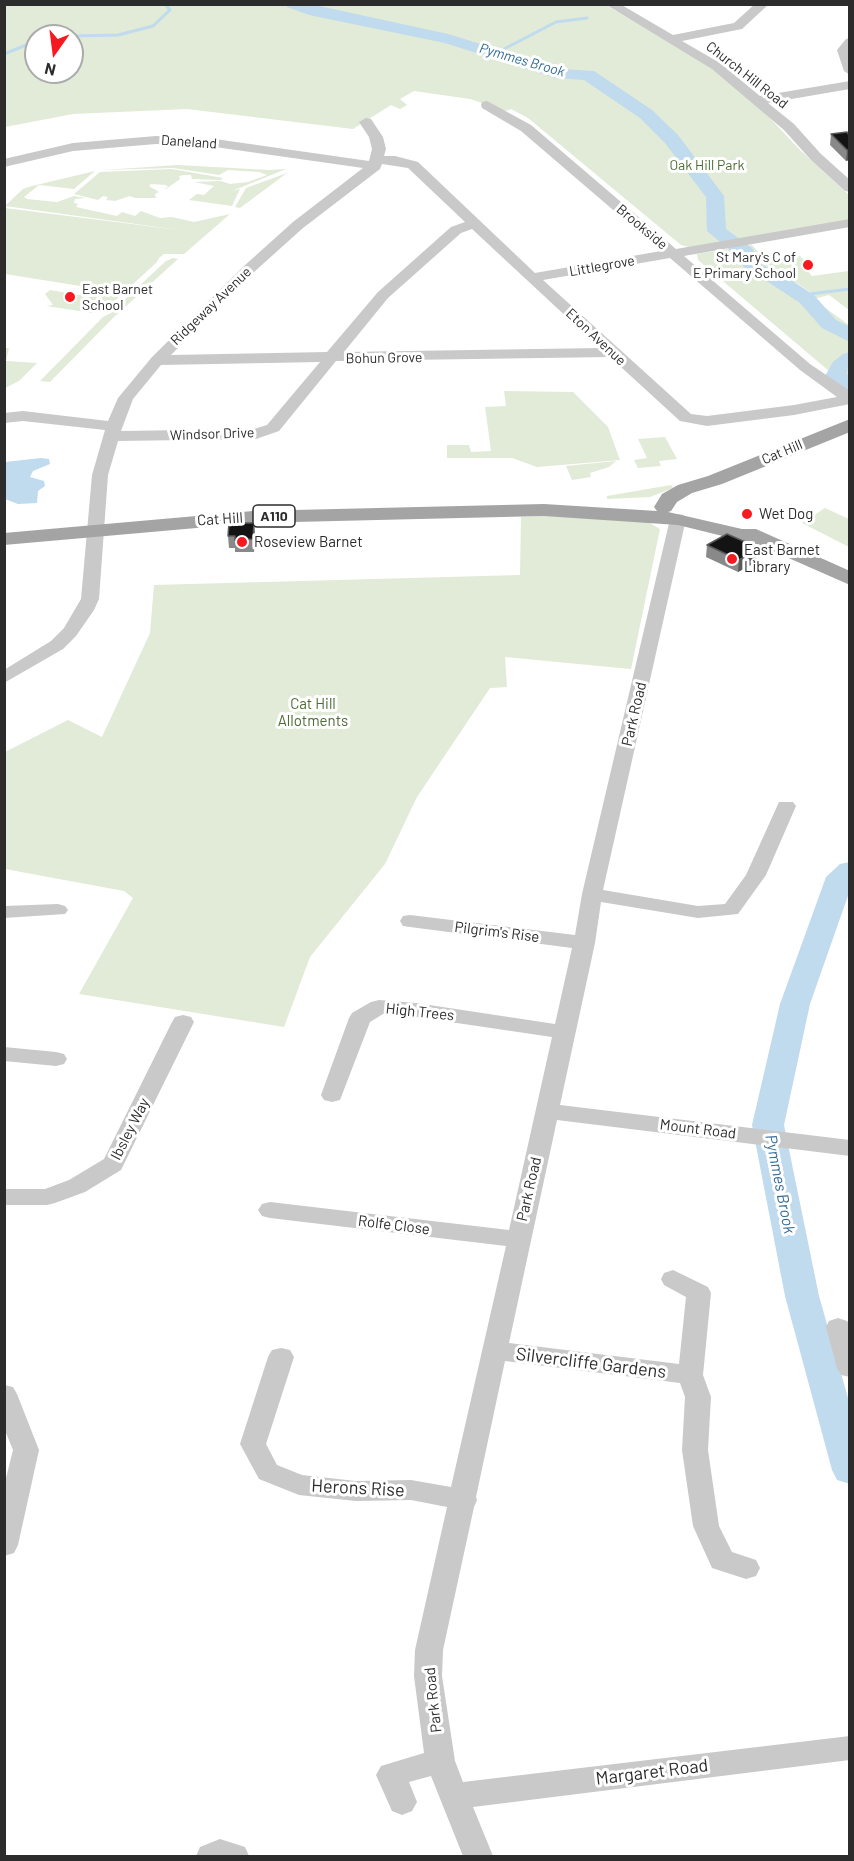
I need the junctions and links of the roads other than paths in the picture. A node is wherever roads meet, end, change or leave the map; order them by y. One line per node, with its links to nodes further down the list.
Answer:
1 (611, 4): 4 (street, Church Hill Road)
2 (741, 7): 3 (street)
3 (759, 8): 4 (street)
4 (672, 39): 8 (street, Church Hill Road)
5 (849, 42): 6 (street)
6 (849, 71)
7 (849, 85): 8 (street)
8 (760, 100): 13 (street, Church Hill Road)
9 (487, 105): 16 (street, Brookside)
10 (366, 122): 12 (street)
11 (4, 163): 12 (street, Daneland)
12 (376, 163): 14 (street, Eton Avenue); 20 (street, Ridgeway Avenue)
13 (849, 188)
14 (474, 223): 17 (street, Eton Avenue); 19 (street, Windsor Drive)
15 (849, 223): 16 (street, Littlegrove)
16 (673, 254): 17 (street, Littlegrove); 21 (street, Brookside)
17 (532, 278): 18 (street, Eton Avenue)
18 (612, 352): 19 (street, Bohun Grove); 21 (street, Eton Avenue)
19 (331, 359): 20 (street, Bohun Grove); 24 (street, Windsor Drive)
20 (157, 360): 24 (street, Ridgeway Avenue)
21 (849, 399)
22 (4, 418): 24 (street, Windsor Drive)
23 (849, 425): 25 (main road, Cat Hill)
24 (112, 431): 26 (street, Ridgeway Avenue)
25 (675, 512): 26 (main road, Cat Hill / A110); 28 (main road, A110); 33 (street, Park Road)
26 (94, 531): 27 (main road, Cat Hill / A110); 30 (street, Ridgeway Avenue)
27 (4, 539)
28 (846, 574)
29 (4, 659): 30 (street)
30 (30, 664): 31 (street, Ridgeway Avenue)
31 (4, 678)
32 (786, 806): 33 (street)
33 (592, 894): 37 (street, Park Road)
34 (58, 910): 35 (street)
35 (4, 912)
36 (410, 921): 37 (street, Pilgrim's Rise)
37 (584, 943): 39 (street, Park Road)
38 (183, 1022): 45 (street, Ibsley Way)
39 (564, 1032): 42 (street, High Trees); 43 (street, Park Road)
40 (4, 1054): 41 (street)
41 (56, 1059)
42 (332, 1095)
43 (547, 1111): 44 (street, Mount Road); 47 (street, Park Road)
44 (849, 1148)
45 (4, 1197)
46 (270, 1210): 47 (street, Rolfe Close)
47 (518, 1239): 50 (street, Park Road)
48 (673, 1279): 53 (street)
49 (838, 1327): 52 (street)
50 (493, 1350): 53 (street, Silvercliffe Gardens); 55 (street, Park Road)
51 (281, 1357): 55 (street, Herons Rise)
52 (849, 1368)
53 (690, 1375): 57 (street)
54 (4, 1394): 56 (street)
55 (464, 1500): 59 (street, Park Road)
56 (4, 1545)
57 (746, 1568)
58 (849, 1748): 60 (street, Margaret Road)
59 (440, 1761): 60 (street, Park Road); 61 (street)
60 (455, 1796): 64 (street, Park Road)
61 (402, 1802)
62 (211, 1857): 63 (street)
63 (234, 1857)
64 (478, 1857)

